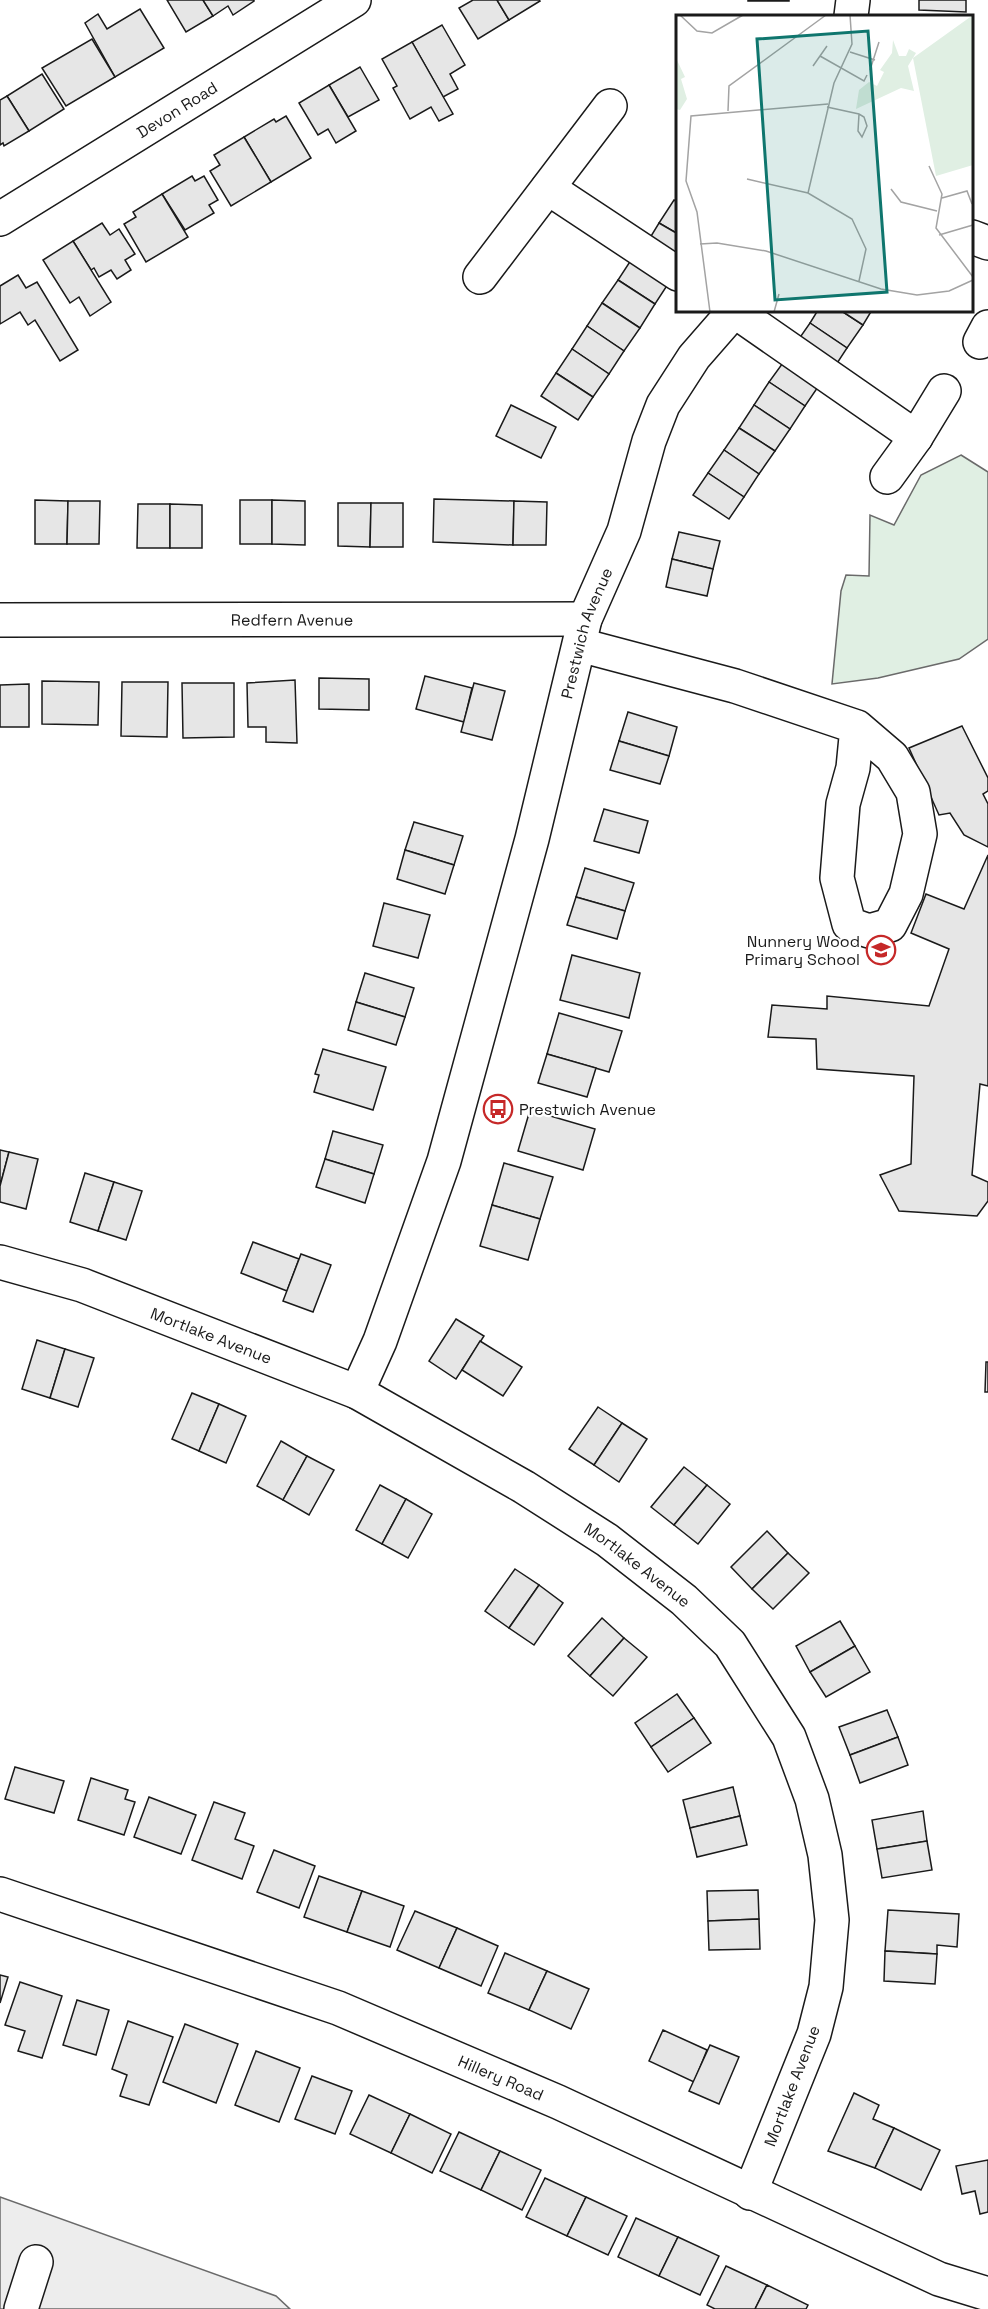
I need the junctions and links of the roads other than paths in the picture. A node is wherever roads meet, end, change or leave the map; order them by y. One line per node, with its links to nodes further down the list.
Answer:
1 (354, 0): 6 (street, Devon Road)
2 (853, 0): 3 (street)
3 (851, 15)
4 (610, 106): 5 (street)
5 (548, 188): 9 (street); 10 (street)
6 (0, 219)
7 (973, 237): 8 (street)
8 (988, 243)
9 (676, 273)
10 (480, 277)
11 (733, 312): 17 (street, Prestwich Avenue)
12 (735, 312): 14 (street)
13 (944, 391): 14 (street)
14 (916, 436): 15 (street)
15 (887, 477)
16 (0, 620): 17 (street, Redfern Avenue)
17 (582, 632): 18 (street, Redfern Avenue); 20 (street, Prestwich Avenue)
18 (857, 726): 18 (street)
19 (0, 1262): 20 (street, Mortlake Avenue)
20 (357, 1392): 22 (street, Mortlake Avenue)
21 (0, 1894): 22 (street, Hillery Road)
22 (750, 2193): 24 (street, Hillery Road)
23 (36, 2262): 25 (street)
24 (988, 2294)
25 (21, 2309)

